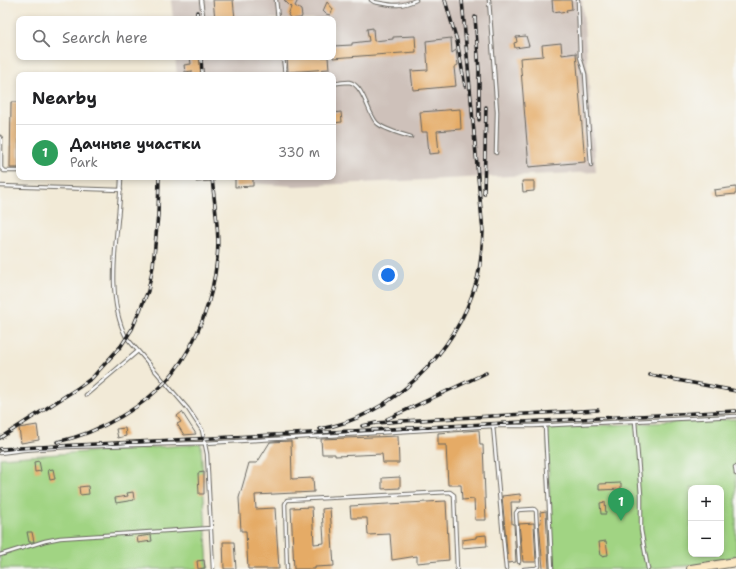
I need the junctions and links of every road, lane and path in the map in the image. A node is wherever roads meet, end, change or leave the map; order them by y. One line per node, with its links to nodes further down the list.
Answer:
1 (201, 0): 7 (lane)
2 (276, 0): 8 (lane)
3 (372, 0): 4 (lane)
4 (416, 0)
5 (489, 0): 14 (lane)
6 (578, 0): 15 (lane)
7 (203, 16)
8 (278, 16)
9 (283, 60): 10 (lane)
10 (285, 72)
11 (336, 84): 13 (lane)
12 (0, 137): 16 (lane)
13 (411, 137)
14 (496, 153)
15 (592, 165)
16 (16, 171)
17 (121, 180): 19 (lane)
18 (0, 186): 19 (lane)
19 (121, 190): 20 (lane)
20 (138, 351): 21 (lane); 26 (lane)
21 (86, 395)
22 (736, 416): 23 (lane)
23 (635, 421): 25 (lane); 40 (lane)
24 (493, 426): 25 (lane); 26 (lane); 37 (lane)
25 (545, 426): 39 (lane)
26 (205, 443): 27 (lane); 30 (lane)
27 (0, 454)
28 (735, 467): 29 (lane)
29 (736, 474)
30 (210, 528): 31 (lane); 34 (lane)
31 (0, 555)
32 (519, 562): 38 (lane)
33 (736, 562): 41 (main road)
34 (213, 569)
35 (287, 569): 36 (lane)
36 (457, 569)
37 (506, 569)
38 (524, 569)
39 (552, 569)
40 (648, 569)
41 (691, 569)

